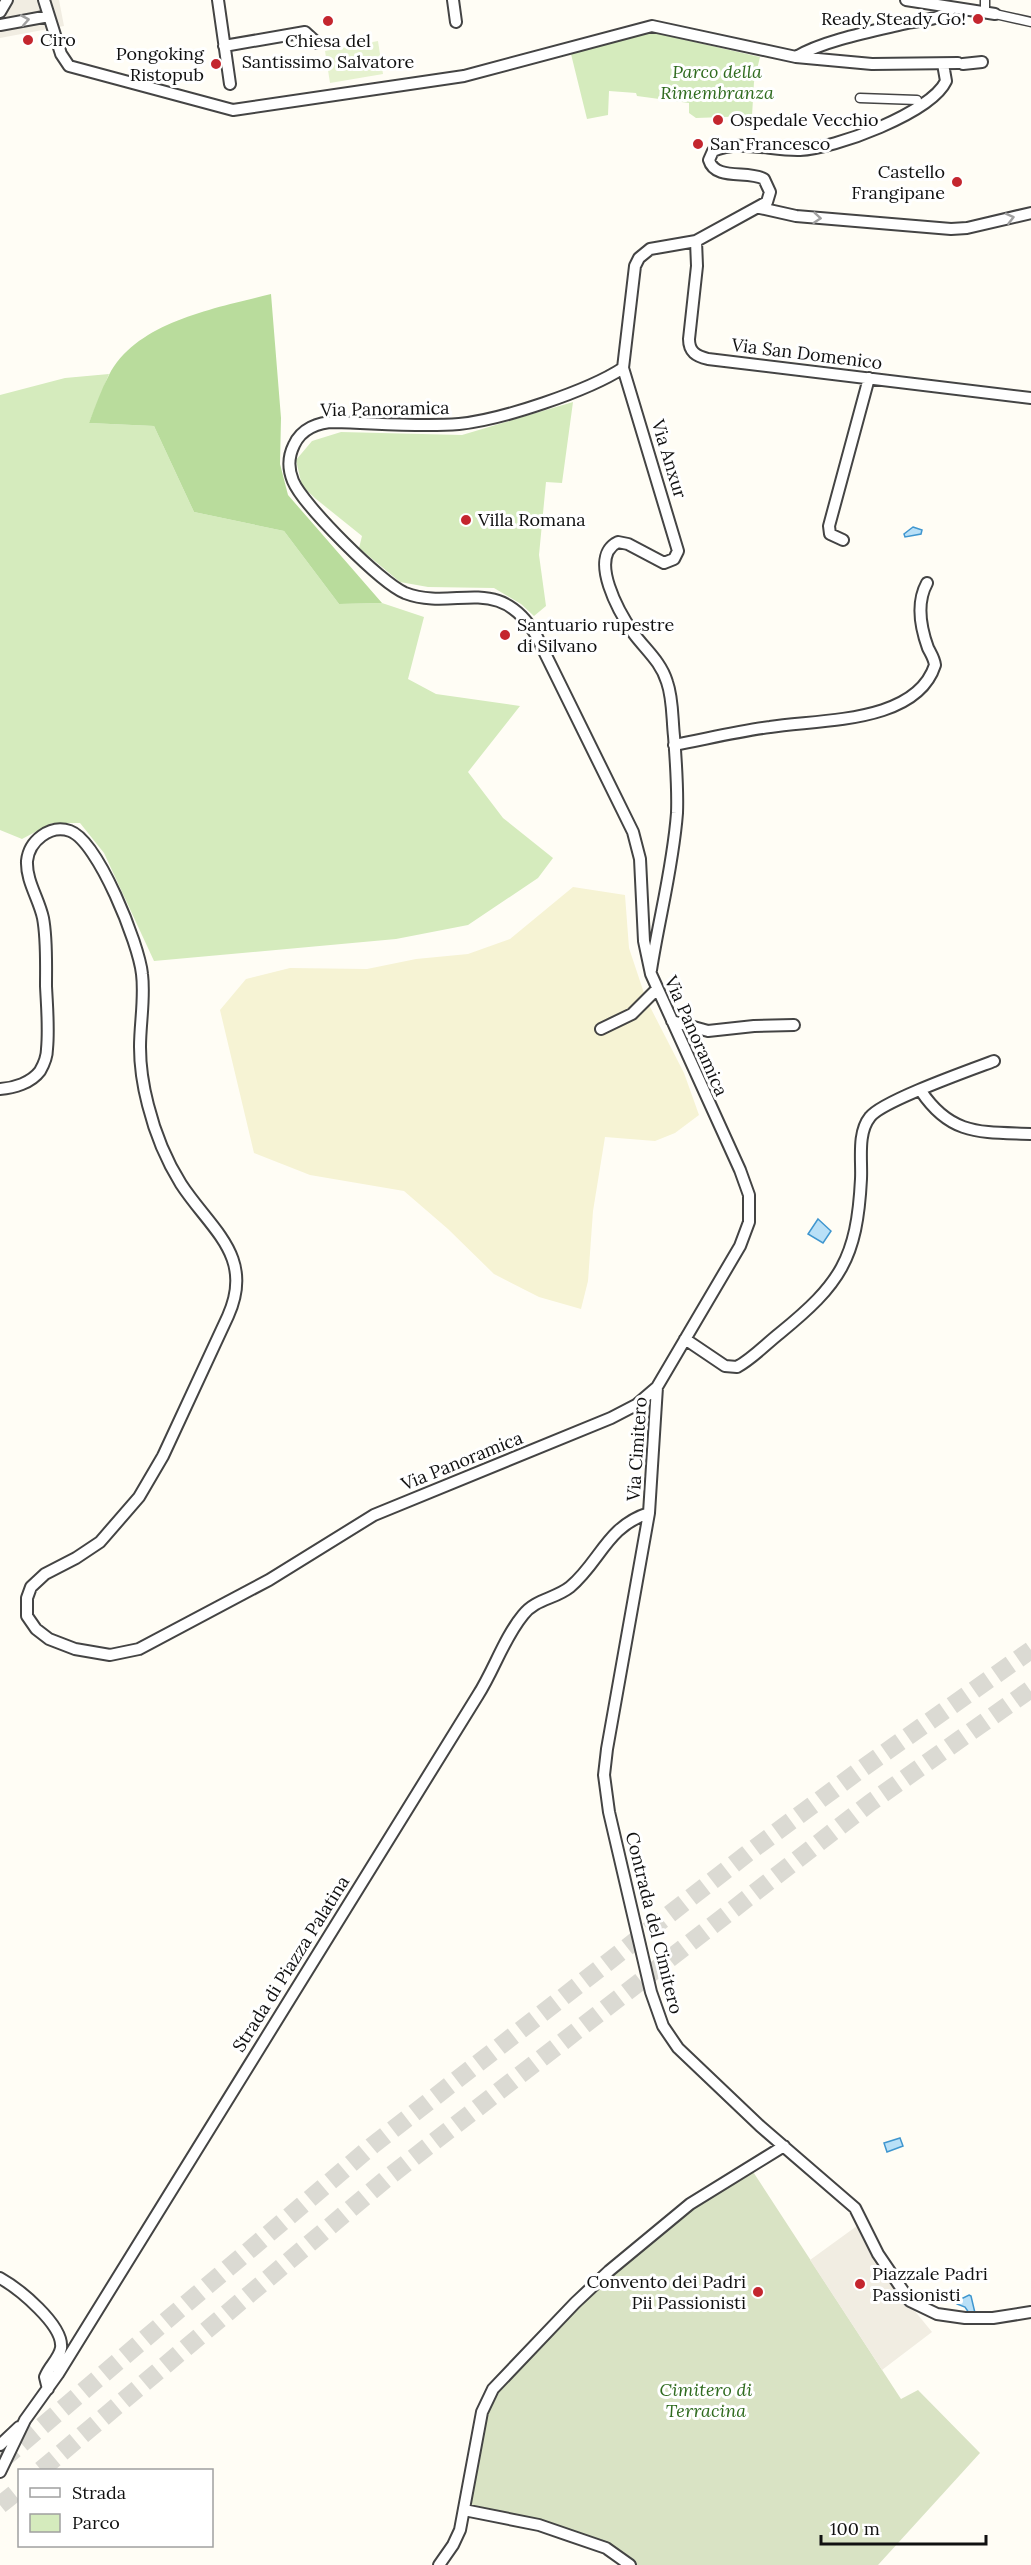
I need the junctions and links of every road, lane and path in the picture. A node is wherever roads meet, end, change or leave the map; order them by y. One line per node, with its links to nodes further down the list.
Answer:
1 (7, 0): 8 (street)
2 (44, 0): 10 (street)
3 (218, 0): 15 (street)
4 (453, 0): 11 (street)
5 (906, 0): 7 (street)
6 (985, 0): 9 (street)
7 (951, 9): 9 (street); 16 (street)
8 (0, 12)
9 (990, 14): 12 (street)
10 (49, 16): 13 (street, one-way to 10); 16 (street)
11 (456, 22)
12 (1031, 22)
13 (0, 25)
14 (317, 43): 15 (street)
15 (224, 46): 19 (street)
16 (796, 57): 18 (street)
17 (982, 62): 18 (street)
18 (944, 64): 22 (street)
19 (230, 84)
20 (860, 98): 21 (street)
21 (916, 100)
22 (760, 208): 23 (street, one-way to 23); 24 (street, Via Anxur)
23 (1031, 213)
24 (696, 241): 25 (street, Via Anxur); 26 (street, Via San Domenico)
25 (623, 368): 30 (street, Via Anxur); 31 (street, Via Panoramica)
26 (869, 378): 27 (street, Via San Domenico); 28 (street)
27 (1031, 398)
28 (843, 540)
29 (927, 583): 30 (street)
30 (674, 745): 31 (street, Via Anxur)
31 (651, 974): 32 (street, Via Panoramica)
32 (657, 989): 33 (street, Via Panoramica); 35 (street)
33 (672, 1021): 34 (street); 40 (street, Via Panoramica)
34 (794, 1025)
35 (602, 1029)
36 (994, 1061): 38 (street)
37 (0, 1089): 41 (street, Via Panoramica)
38 (921, 1091): 39 (street); 40 (street)
39 (1031, 1134)
40 (685, 1339): 41 (street, Via Panoramica)
41 (657, 1387): 42 (street, Via Cimitero)
42 (649, 1513): 43 (street, Contrada del Cimitero); 46 (street, Strada di Piazza Palatina)
43 (784, 2146): 45 (street, Contrada del Cimitero); 50 (street)
44 (0, 2278): 46 (street)
45 (1031, 2312)
46 (48, 2389): 47 (street, Strada di Piazza Palatina)
47 (25, 2420): 48 (street); 49 (street, Strada di Piazza Palatina)
48 (0, 2445)
49 (0, 2472)
50 (464, 2510): 51 (street); 52 (street)
51 (439, 2565)
52 (630, 2565)

